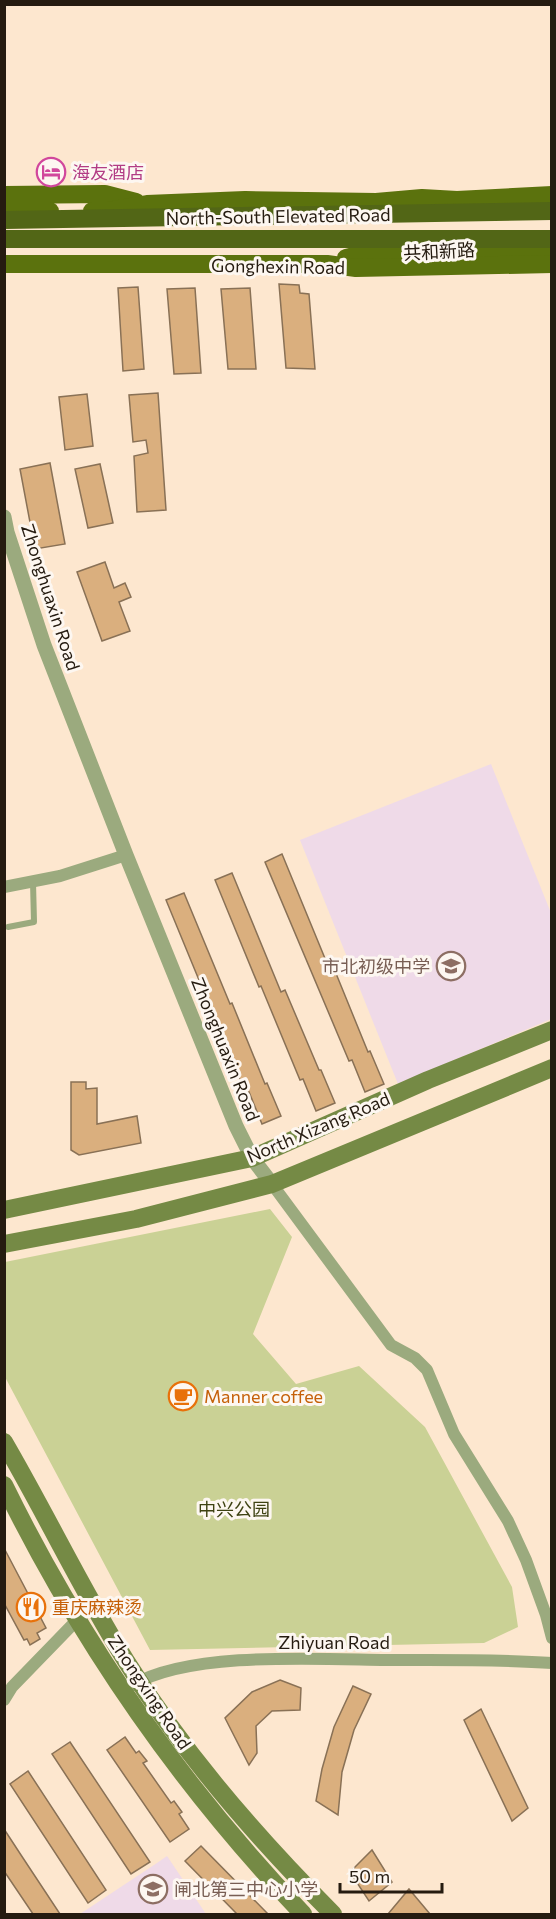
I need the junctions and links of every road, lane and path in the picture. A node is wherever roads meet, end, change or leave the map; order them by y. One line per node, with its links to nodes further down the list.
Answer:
1 (4, 195): 4 (main road)
2 (552, 195): 3 (main road)
3 (376, 201): 4 (main road); 6 (main road, 共和新路)
4 (147, 204): 5 (main road)
5 (4, 211)
6 (550, 212): 7 (highway, North-South Elevated Road)
7 (4, 220)
8 (552, 238): 9 (highway, North-South Elevated Road)
9 (4, 239)
10 (552, 248): 12 (main road, 共和新路)
11 (4, 264): 12 (main road, Gonghexin Road)
12 (327, 264): 13 (main road, Gonghexin Road)
13 (552, 264)
14 (4, 517): 15 (street, Zhonghuaxin Road)
15 (126, 855): 16 (street); 21 (street, Zhonghuaxin Road)
16 (33, 881): 17 (street); 18 (lane)
17 (4, 887)
18 (8, 927)
19 (552, 1030): 21 (main road, North Xizang Road)
20 (552, 1068): 22 (main road, North Xizang Road)
21 (252, 1158): 22 (street, Zhonghuaxin Road); 23 (main road, North Xizang Road)
22 (272, 1184): 24 (main road, North Xizang Road); 28 (street, Zhonghuaxin Road)
23 (4, 1210)
24 (4, 1244)
25 (4, 1442): 30 (main road, Zhongxing Road)
26 (4, 1485): 27 (main road, Zhongxing Road)
27 (77, 1620): 31 (main road, Zhongxing Road); 32 (street)
28 (552, 1638)
29 (552, 1663): 30 (street, Zhiyuan Road)
30 (139, 1681): 31 (street, Zhiyuan Road); 34 (main road, Zhongxing Road)
31 (122, 1691): 33 (main road, Zhongxing Road)
32 (4, 1700)
33 (303, 1914)
34 (333, 1914)

